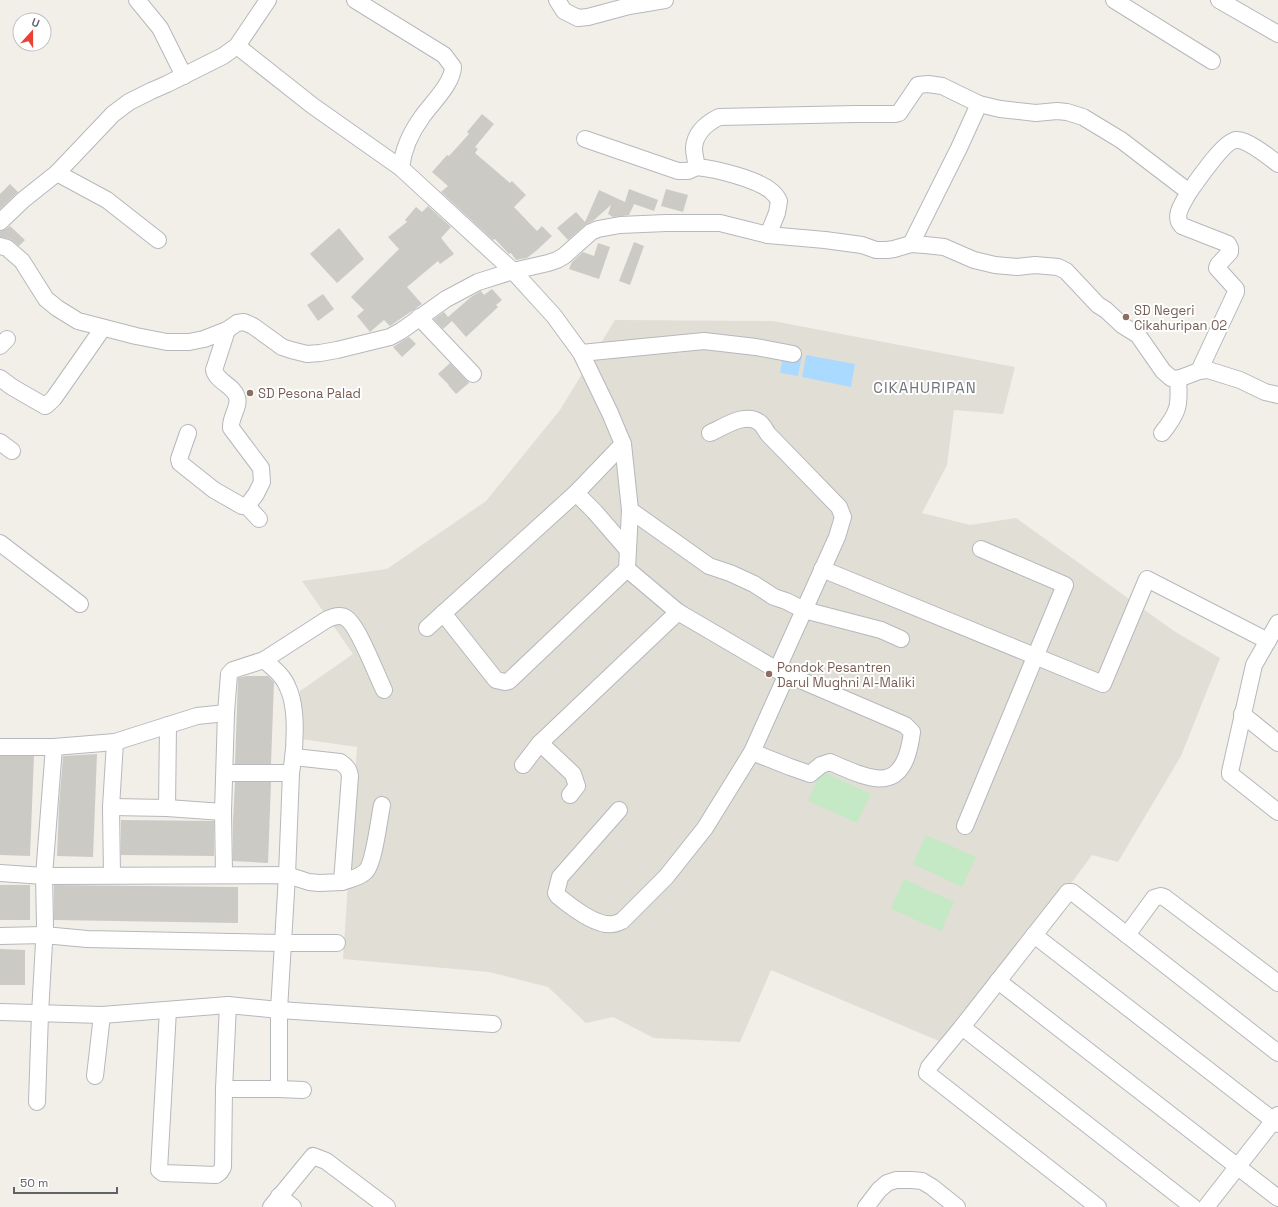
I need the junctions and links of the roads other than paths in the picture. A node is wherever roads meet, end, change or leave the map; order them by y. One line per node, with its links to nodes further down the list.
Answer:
1 (137, 0): 12 (street)
2 (268, 0): 10 (street)
3 (355, 0): 17 (street)
4 (557, 0): 8 (street)
5 (665, 0): 8 (street)
6 (1114, 0): 11 (street)
7 (1219, 0): 9 (street)
8 (627, 3)
9 (1278, 34)
10 (237, 46): 12 (street); 17 (street)
11 (1212, 61)
12 (184, 76): 18 (street)
13 (979, 104): 16 (street); 19 (street); 23 (street)
14 (585, 139): 16 (street)
15 (1278, 164): 19 (street)
16 (697, 167): 21 (street)
17 (401, 168): 25 (street)
18 (57, 173): 20 (street); 22 (street)
19 (1189, 192): 31 (street)
20 (0, 222)
21 (768, 235): 23 (street); 25 (street)
22 (158, 240)
23 (911, 244): 34 (street)
24 (0, 246): 27 (street)
25 (513, 271): 26 (street); 29 (street)
26 (419, 317): 28 (street); 32 (street)
27 (104, 328): 28 (street); 33 (street)
28 (227, 330): 41 (street)
29 (581, 353): 30 (street); 39 (street)
30 (792, 354)
31 (1199, 371): 34 (street); 35 (street)
32 (473, 374)
33 (0, 378)
34 (1178, 379): 38 (street)
35 (1278, 396)
36 (188, 433): 41 (street)
37 (710, 433): 48 (street)
38 (1162, 433)
39 (623, 444): 40 (street); 42 (street)
40 (576, 493): 45 (street); 52 (street)
41 (247, 506): 43 (street)
42 (630, 510): 45 (street); 50 (street)
43 (259, 519)
44 (0, 543): 49 (street)
45 (627, 549): 47 (street)
46 (981, 549): 57 (street)
47 (627, 569): 51 (street); 52 (street)
48 (822, 569): 50 (street); 57 (street)
49 (80, 604)
50 (804, 610): 55 (street); 59 (street)
51 (678, 612): 59 (street); 65 (street)
52 (443, 613): 54 (street)
53 (1278, 623): 56 (street)
54 (427, 628)
55 (901, 639)
56 (1268, 641): 57 (street); 62 (street)
57 (1035, 657): 81 (street)
58 (264, 660): 60 (street); 61 (street); 70 (street)
59 (782, 672): 69 (street); 69 (street)
60 (384, 690)
61 (226, 713): 63 (street); 72 (street)
62 (1242, 714): 66 (street); 80 (street)
63 (168, 725): 64 (street); 77 (street)
64 (115, 742): 68 (street); 75 (street)
65 (540, 743): 71 (street); 74 (street)
66 (1278, 743)
67 (0, 747): 68 (street)
68 (54, 747): 86 (street)
69 (752, 752): 78 (street)
70 (294, 757): 73 (street); 87 (street)
71 (523, 765)
72 (225, 772): 73 (street); 79 (street)
73 (291, 773): 85 (street)
74 (570, 795)
75 (111, 806): 77 (street); 84 (street)
76 (382, 806): 87 (street)
77 (167, 808): 79 (street)
78 (618, 810)
79 (223, 812): 83 (street)
80 (1278, 812)
81 (965, 826)
82 (0, 873): 86 (street)
83 (224, 874): 84 (street); 85 (street)
84 (112, 875): 86 (street)
85 (288, 875): 87 (street); 93 (street)
86 (44, 876): 89 (street)
87 (342, 882)
88 (0, 925): 89 (street)
89 (45, 930): 91 (street); 93 (street); 101 (street)
90 (1034, 935): 92 (street); 95 (street); 111 (street)
91 (0, 936)
92 (1126, 936): 96 (street); 105 (street)
93 (284, 938): 94 (street); 99 (street)
94 (337, 943)
95 (998, 981): 104 (street); 112 (street)
96 (1278, 983)
97 (228, 1005): 98 (street); 99 (street); 107 (street)
98 (168, 1010): 102 (street); 107 (street)
99 (279, 1010): 103 (street); 108 (street)
100 (0, 1012): 101 (street)
101 (40, 1014): 102 (street); 110 (street)
102 (102, 1015): 106 (street)
103 (493, 1024)
104 (962, 1027): 119 (street); 120 (street)
105 (1278, 1053)
106 (95, 1076)
107 (224, 1089): 108 (street)
108 (279, 1089): 109 (street)
109 (303, 1090)
110 (37, 1102)
111 (1276, 1120): 112 (street)
112 (1238, 1167): 113 (street); 121 (street)
113 (1278, 1198)
114 (275, 1202): 116 (street); 117 (street)
115 (947, 1204): 118 (street)
116 (293, 1207)
117 (387, 1207)
118 (866, 1207)
119 (1098, 1207)
120 (1193, 1207)
121 (1206, 1207)

